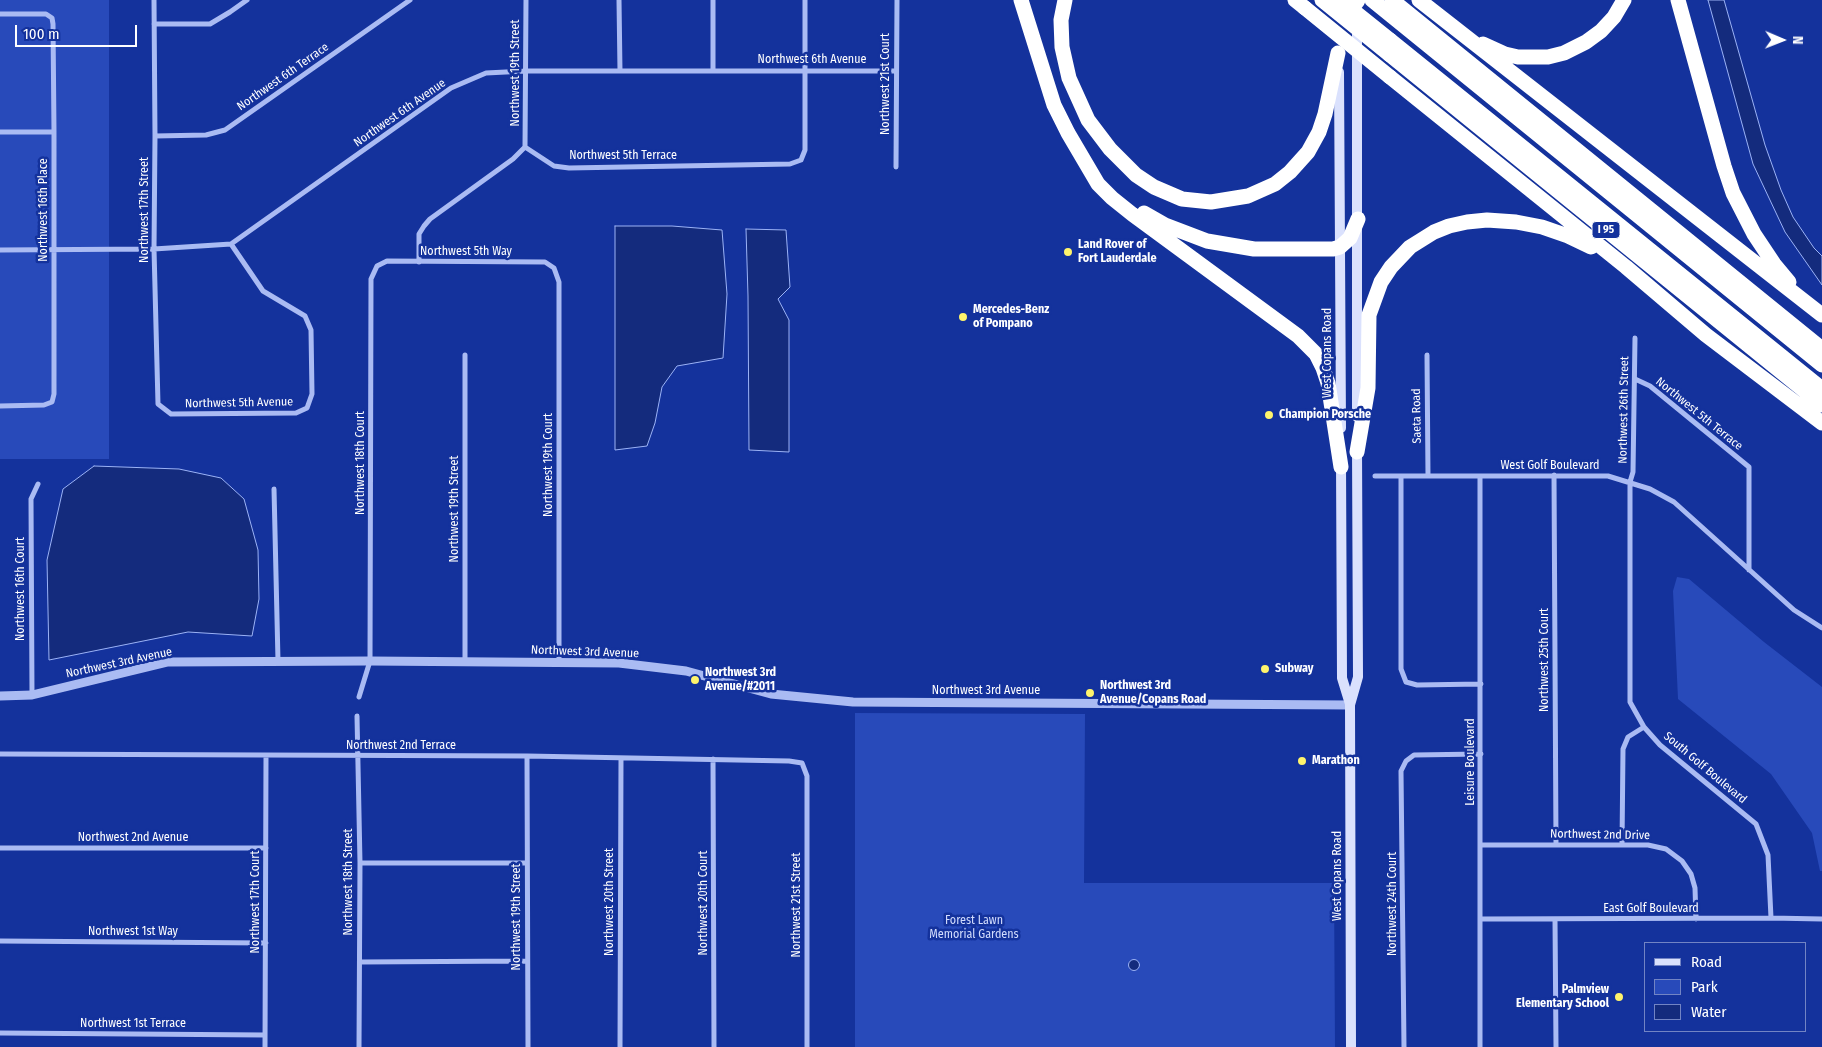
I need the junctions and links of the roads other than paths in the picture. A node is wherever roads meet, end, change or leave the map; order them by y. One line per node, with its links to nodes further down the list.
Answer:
1 (154, 0): 21 (street, Northwest 17th Street)
2 (248, 0): 21 (street)
3 (410, 0): 31 (street, Northwest 6th Terrace)
4 (526, 0): 27 (street, Northwest 19th Street)
5 (619, 0): 28 (street)
6 (713, 0): 24 (street)
7 (805, 0): 25 (street)
8 (897, 0): 26 (street, Northwest 21st Court)
9 (1021, 0): 32 (highway)
10 (1065, 0): 23 (highway)
11 (1322, 0): 22 (highway, I 95, bridge)
12 (1339, 0): 22 (highway, bridge); 23 (main road, West Copans Road)
13 (1361, 0): 18 (highway); 35 (main road, West Copans Road)
14 (1419, 0): 20 (highway)
15 (1624, 0): 20 (highway)
16 (1678, 0): 45 (highway)
17 (1300, 4): 44 (highway, bridge)
18 (1391, 7): 47 (highway); 50 (highway)
19 (0, 14): 30 (street, Northwest 16th Place)
20 (1448, 22): 45 (highway)
21 (154, 24): 31 (street, Northwest 17th Street)
22 (1390, 47): 52 (highway); 54 (highway, I 95)
23 (1338, 53): 37 (main road, West Copans Road)
24 (713, 70): 25 (street, Northwest 6th Avenue); 28 (street, Northwest 6th Avenue)
25 (805, 70): 26 (street, Northwest 6th Avenue); 33 (street, Northwest 5th Terrace)
26 (896, 70): 34 (street, Northwest 21st Court)
27 (526, 71): 28 (street, Northwest 6th Avenue); 33 (street, Northwest 19th Street); 36 (street, Northwest 6th Avenue)
28 (620, 71)
29 (0, 132): 30 (street)
30 (54, 132): 38 (street, Northwest 16th Place)
31 (155, 136): 39 (street, Northwest 17th Street)
32 (1075, 146): 37 (highway); 58 (highway)
33 (525, 147): 41 (street)
34 (896, 167)
35 (1358, 219): 37 (highway); 57 (main road, West Copans Road)
36 (231, 244): 39 (street); 55 (street, Northwest 5th Avenue)
37 (1340, 247): 58 (main road, West Copans Road)
38 (54, 249): 39 (street); 40 (street); 53 (street, Northwest 16th Place)
39 (154, 249): 55 (street, Northwest 17th Street)
40 (0, 250)
41 (419, 262): 42 (street, Northwest 5th Way); 43 (street, Northwest 5th Way)
42 (377, 266): 70 (street, Northwest 18th Court)
43 (554, 268): 72 (street, Northwest 19th Court)
44 (1656, 294): 56 (highway); 57 (highway)
45 (1822, 315)
46 (1635, 338): 51 (street, Northwest 26th Street)
47 (1822, 349)
48 (465, 355): 71 (street, Northwest 19th Street)
49 (1427, 355): 61 (street, Saeta Road)
50 (1822, 365)
51 (1635, 379): 64 (street, Northwest 26th Street); 67 (street, Northwest 5th Terrace)
52 (1822, 389)
53 (0, 406)
54 (1822, 406)
55 (171, 414)
56 (1822, 423)
57 (1357, 452): 77 (main road, West Copans Road)
58 (1341, 467): 77 (main road, West Copans Road)
59 (1376, 476): 60 (street, West Golf Boulevard)
60 (1401, 476): 61 (street, West Golf Boulevard); 73 (street)
61 (1428, 476): 62 (street, West Golf Boulevard)
62 (1480, 476): 63 (street, West Golf Boulevard); 73 (street, Leisure Boulevard)
63 (1554, 476): 64 (street, West Golf Boulevard); 88 (street, Northwest 25th Court)
64 (1630, 482): 67 (street, West Golf Boulevard); 79 (street, South Golf Boulevard)
65 (38, 484): 74 (street, Northwest 16th Court)
66 (274, 489): 69 (street)
67 (1749, 570): 68 (street, West Golf Boulevard)
68 (1822, 628)
69 (278, 661): 70 (street, Northwest 3rd Avenue); 74 (street, Northwest 3rd Avenue)
70 (370, 661): 71 (street, Northwest 3rd Avenue); 76 (street)
71 (466, 662): 72 (street, Northwest 3rd Avenue)
72 (559, 662): 77 (street, Northwest 3rd Avenue)
73 (1481, 684): 81 (street, Leisure Boulevard)
74 (32, 695): 75 (street, Northwest 3rd Avenue)
75 (0, 696)
76 (359, 698)
77 (1350, 705): 112 (main road, West Copans Road)
78 (356, 716): 83 (street, Northwest 18th Street)
79 (1644, 726): 90 (street); 95 (street, South Golf Boulevard)
80 (0, 754): 82 (street, Northwest 2nd Terrace)
81 (1481, 754): 89 (street, Leisure Boulevard); 113 (street, Northwest 24th Court)
82 (266, 756): 83 (street, Northwest 2nd Terrace); 92 (street, Northwest 17th Court)
83 (358, 756): 84 (street, Northwest 2nd Terrace); 93 (street, Northwest 18th Street)
84 (527, 756): 85 (street, Northwest 2nd Terrace); 94 (street, Northwest 19th Street)
85 (621, 758): 86 (street, Northwest 2nd Terrace); 109 (street, Northwest 20th Street)
86 (714, 760): 87 (street, Northwest 2nd Terrace); 110 (street, Northwest 20th Court)
87 (802, 763): 111 (street, Northwest 21st Street)
88 (1556, 844): 89 (street, Northwest 2nd Drive); 90 (street, Northwest 2nd Drive)
89 (1482, 845): 96 (street, Leisure Boulevard)
90 (1622, 845): 97 (street, Northwest 2nd Drive)
91 (0, 848): 92 (street, Northwest 2nd Avenue)
92 (266, 848): 101 (street, Northwest 17th Court)
93 (360, 863): 94 (street); 103 (street, Northwest 18th Street)
94 (527, 863): 102 (street, Northwest 19th Street)
95 (1771, 918): 97 (street, East Golf Boulevard); 98 (street, East Golf Boulevard)
96 (1481, 919): 99 (street, East Golf Boulevard); 114 (street, Leisure Boulevard)
97 (1696, 919): 99 (street, East Golf Boulevard)
98 (1822, 919)
99 (1555, 920): 115 (street)
100 (0, 941): 101 (street, Northwest 1st Way)
101 (266, 942): 105 (street, Northwest 17th Court)
102 (527, 961): 103 (street); 108 (street, Northwest 19th Street)
103 (360, 962): 107 (street, Northwest 18th Street)
104 (0, 1033): 105 (street, Northwest 1st Terrace)
105 (265, 1035): 106 (street, Northwest 17th Court)
106 (265, 1047)
107 (359, 1047)
108 (528, 1047)
109 (620, 1047)
110 (714, 1047)
111 (807, 1047)
112 (1351, 1047)
113 (1404, 1047)
114 (1480, 1047)
115 (1556, 1047)

